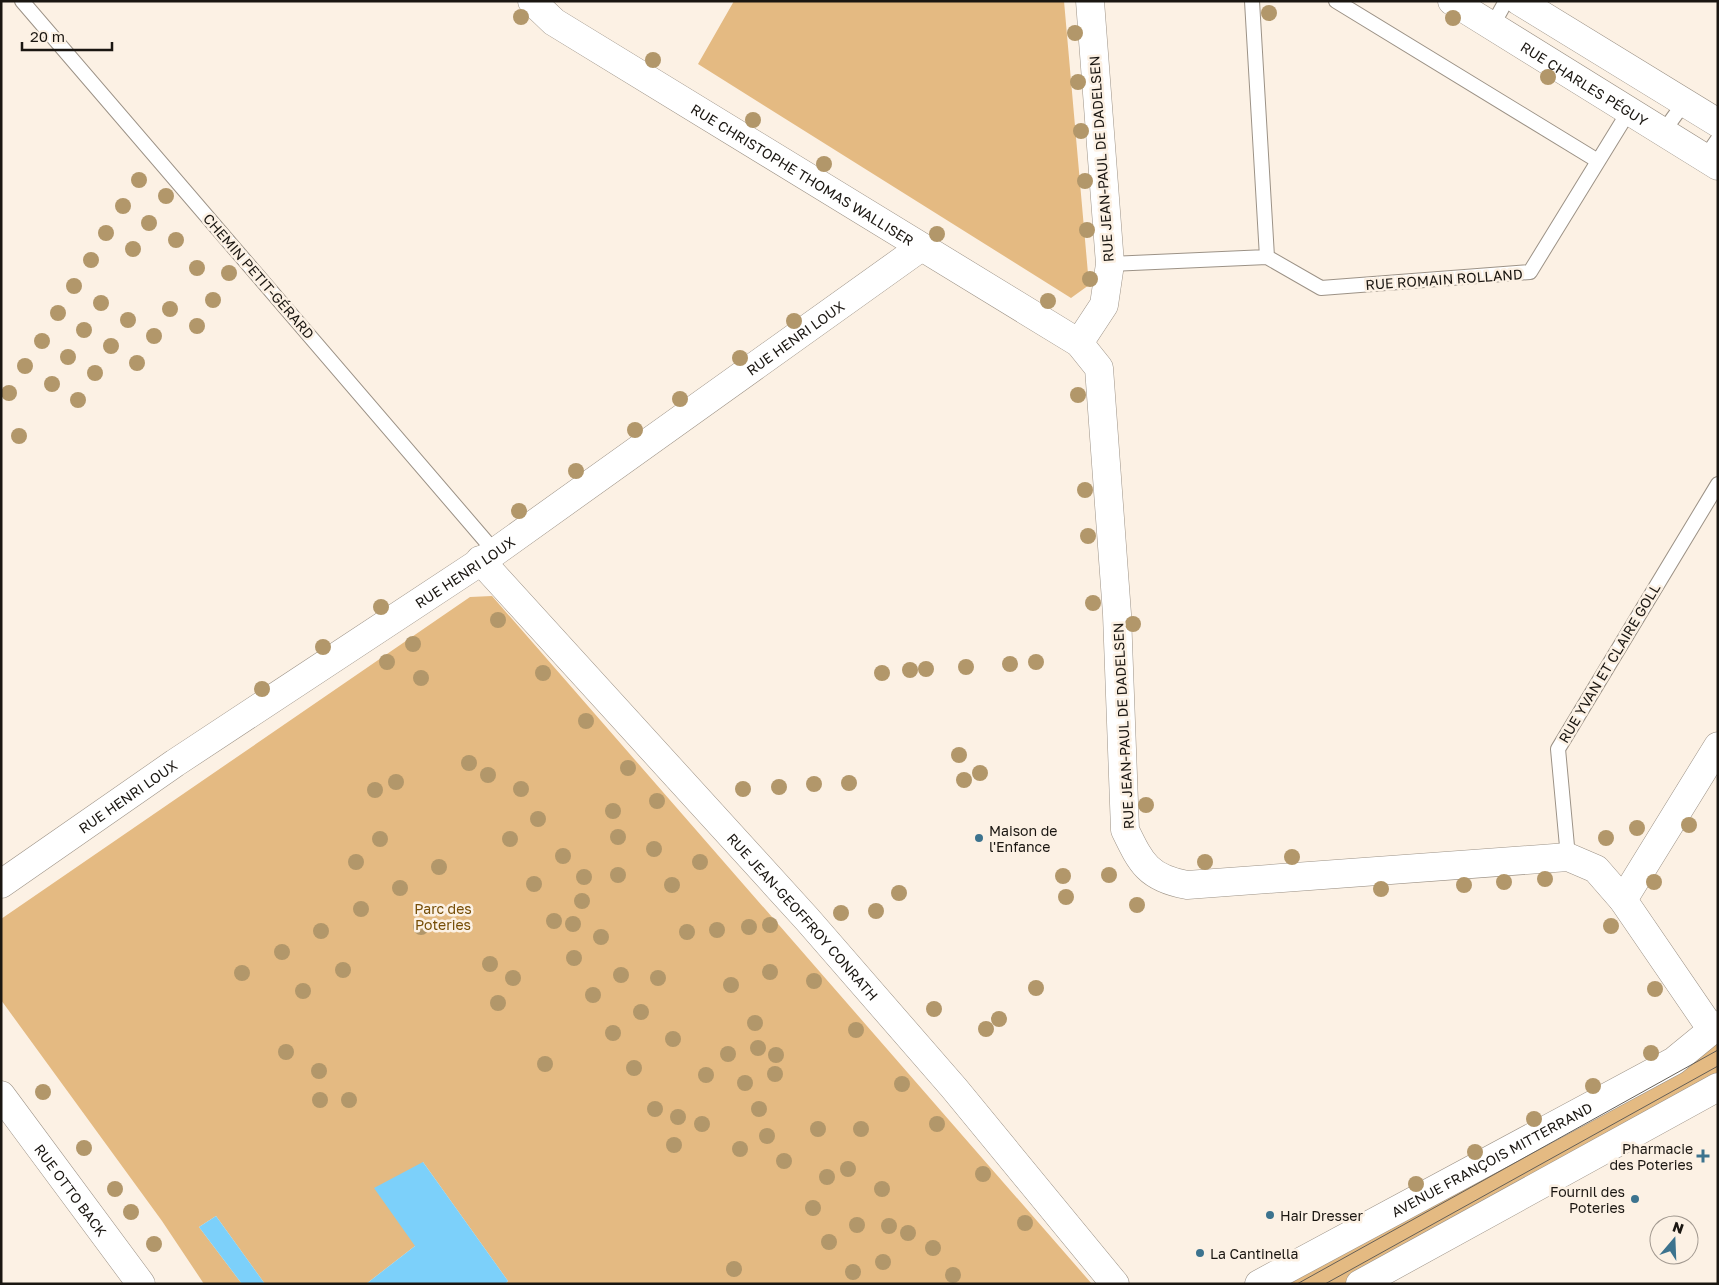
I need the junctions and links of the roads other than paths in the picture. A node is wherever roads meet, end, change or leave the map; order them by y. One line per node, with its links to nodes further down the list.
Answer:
1 (22, 1): 21 (lane, CHEMIN PETIT-GÉRARD)
2 (532, 1): 16 (street, RUE CHRISTOPHE THOMAS WALLISER)
3 (1090, 1): 18 (street, RUE JEAN-PAUL DE DADELSEN)
4 (1252, 1): 17 (lane)
5 (1336, 1): 15 (lane)
6 (1452, 1): 9 (street, RUE CHARLES PÉGUY)
7 (1506, 1): 9 (lane)
8 (1519, 1): 10 (street)
9 (1492, 26): 11 (street, RUE CHARLES PÉGUY)
10 (1684, 103): 12 (street); 13 (lane)
11 (1629, 110): 13 (street, RUE CHARLES PÉGUY); 15 (lane, RUE ROMAIN ROLLAND)
12 (1718, 124)
13 (1663, 132): 14 (street, RUE CHARLES PÉGUY)
14 (1714, 155)
15 (1598, 161): 17 (lane, RUE ROMAIN ROLLAND)
16 (920, 248): 19 (street, RUE CHRISTOPHE THOMAS WALLISER); 21 (street, RUE HENRI LOUX)
17 (1267, 257): 18 (lane)
18 (1110, 264): 19 (street, RUE JEAN-PAUL DE DADELSEN)
19 (1079, 343): 23 (street, RUE JEAN-PAUL DE DADELSEN)
20 (1718, 484): 23 (lane, RUE YVAN ET CLAIRE GOLL)
21 (488, 556): 24 (street, RUE HENRI LOUX); 30 (street, RUE JEAN-GEOFFROY CONRATH)
22 (1718, 746): 25 (street)
23 (1568, 857): 25 (street, RUE JEAN-PAUL DE DADELSEN)
24 (1, 884)
25 (1623, 900): 26 (street, RUE JEAN-PAUL DE DADELSEN)
26 (1715, 1028): 31 (street, AVENUE FRANÇOIS MITTERRAND)
27 (1718, 1087): 32 (street)
28 (1, 1095): 29 (street, RUE OTTO BACK)
29 (141, 1284)
30 (1115, 1284)
31 (1259, 1284)
32 (1360, 1284)

